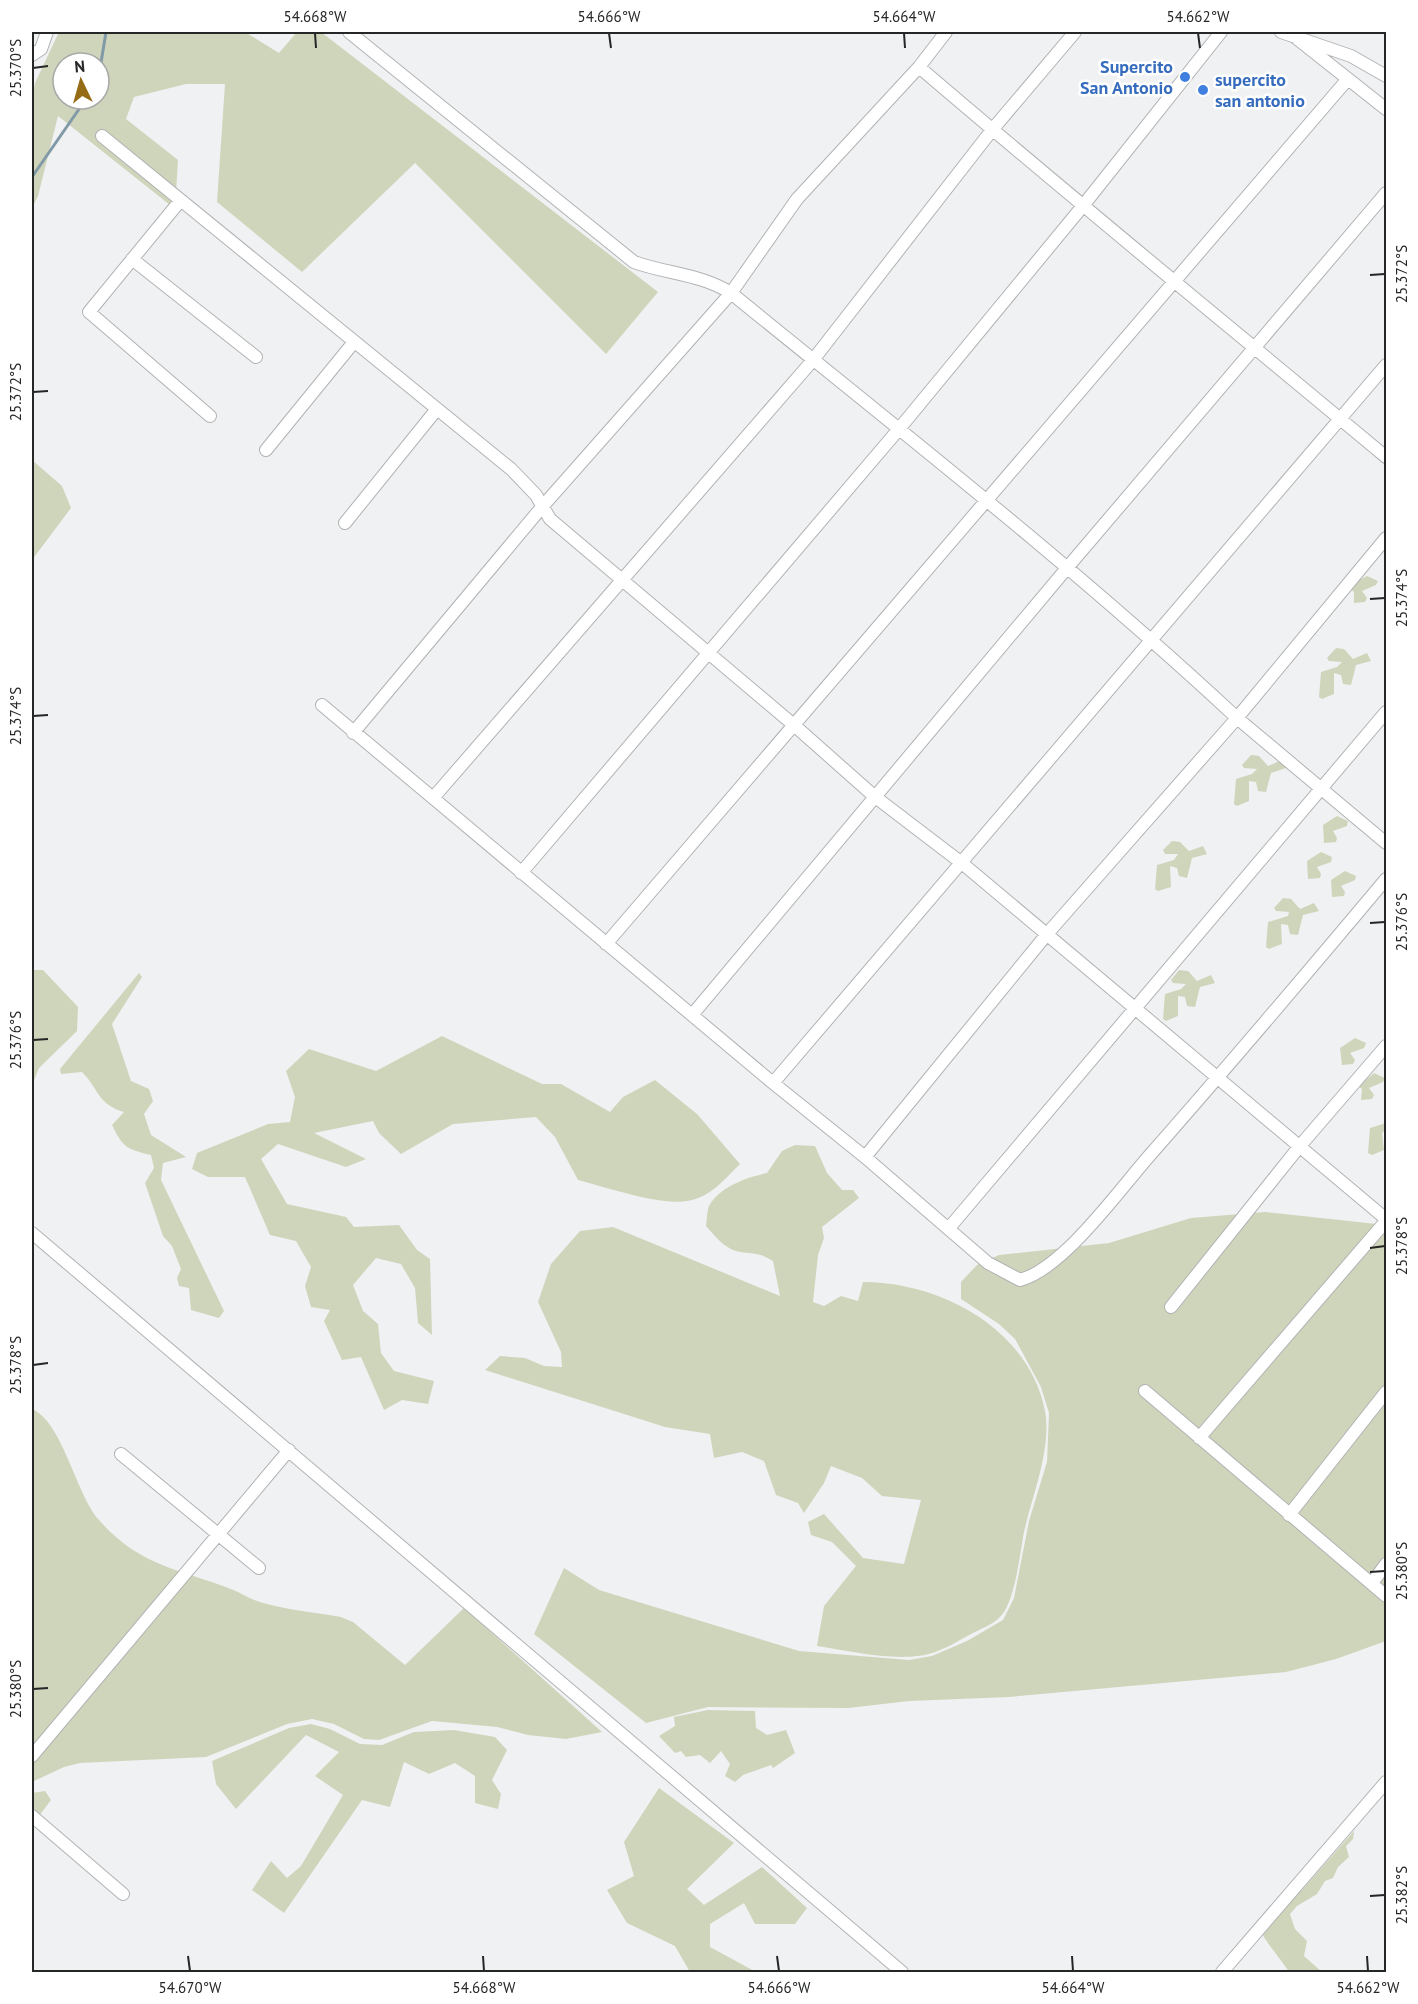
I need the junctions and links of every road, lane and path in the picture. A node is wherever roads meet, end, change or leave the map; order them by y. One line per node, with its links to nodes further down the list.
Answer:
1 (47, 32): 8 (street)
2 (349, 32): 20 (street)
3 (946, 32): 9 (street)
4 (1074, 32): 13 (street)
5 (1221, 32): 17 (street)
6 (1281, 32): 7 (street)
7 (1295, 37): 10 (street); 11 (street)
8 (32, 56)
9 (919, 67): 13 (street); 20 (street)
10 (1386, 76)
11 (1347, 80): 12 (street); 19 (street)
12 (1386, 109)
13 (992, 130): 17 (street); 24 (street)
14 (102, 136): 16 (street)
15 (1386, 193): 22 (street)
16 (180, 201): 18 (street); 21 (street)
17 (1082, 207): 19 (street); 29 (street)
18 (132, 259): 23 (street); 27 (street)
19 (1175, 281): 22 (street); 32 (street)
20 (730, 293): 24 (street); 33 (street)
21 (354, 342): 26 (street); 30 (street)
22 (1255, 347): 28 (street); 36 (street)
23 (256, 357)
24 (813, 360): 29 (street); 37 (street)
25 (1386, 365): 28 (street)
26 (437, 409): 33 (street); 34 (street)
27 (210, 416)
28 (1341, 418): 31 (street); 38 (street)
29 (899, 429): 32 (street); 39 (street)
30 (266, 450)
31 (1386, 457)
32 (986, 501): 36 (street); 43 (street)
33 (542, 507): 37 (street); 44 (street)
34 (345, 523)
35 (1386, 538): 42 (street)
36 (1066, 568): 38 (street); 46 (street)
37 (622, 578): 39 (street); 47 (street)
38 (1152, 639): 42 (street); 49 (street)
39 (707, 652): 43 (street); 50 (street)
40 (322, 705): 44 (street)
41 (1386, 712): 45 (street)
42 (1237, 718): 45 (street); 52 (street)
43 (795, 726): 46 (street); 53 (street)
44 (353, 733): 47 (street)
45 (1322, 789): 48 (street); 54 (street)
46 (874, 796): 49 (street); 55 (street)
47 (434, 798): 50 (street)
48 (1386, 843)
49 (963, 864): 52 (street); 58 (street)
50 (521, 873): 53 (street)
51 (1386, 879): 57 (street)
52 (1047, 934): 54 (street); 60 (street)
53 (606, 944): 55 (street)
54 (1136, 1009): 57 (street); 62 (street)
55 (692, 1015): 58 (street)
56 (1386, 1046): 59 (street)
57 (1217, 1079): 59 (street); 62 (street)
58 (773, 1083): 60 (street)
59 (1299, 1147): 61 (street); 64 (street)
60 (865, 1157): 62 (street)
61 (1386, 1220): 67 (street)
62 (949, 1228)
63 (32, 1233): 68 (street)
64 (1171, 1307)
65 (1145, 1391): 67 (street)
66 (1386, 1392): 70 (street)
67 (1199, 1438): 70 (street)
68 (290, 1450): 71 (street); 80 (street)
69 (121, 1454): 71 (street)
70 (1289, 1515): 74 (street)
71 (218, 1535): 73 (street); 76 (street)
72 (1386, 1564): 74 (street)
73 (259, 1568)
74 (1372, 1583): 75 (street)
75 (1386, 1596)
76 (32, 1756)
77 (1386, 1782): 81 (street)
78 (32, 1815): 79 (street)
79 (123, 1894)
80 (903, 1972)
81 (1222, 1972)

